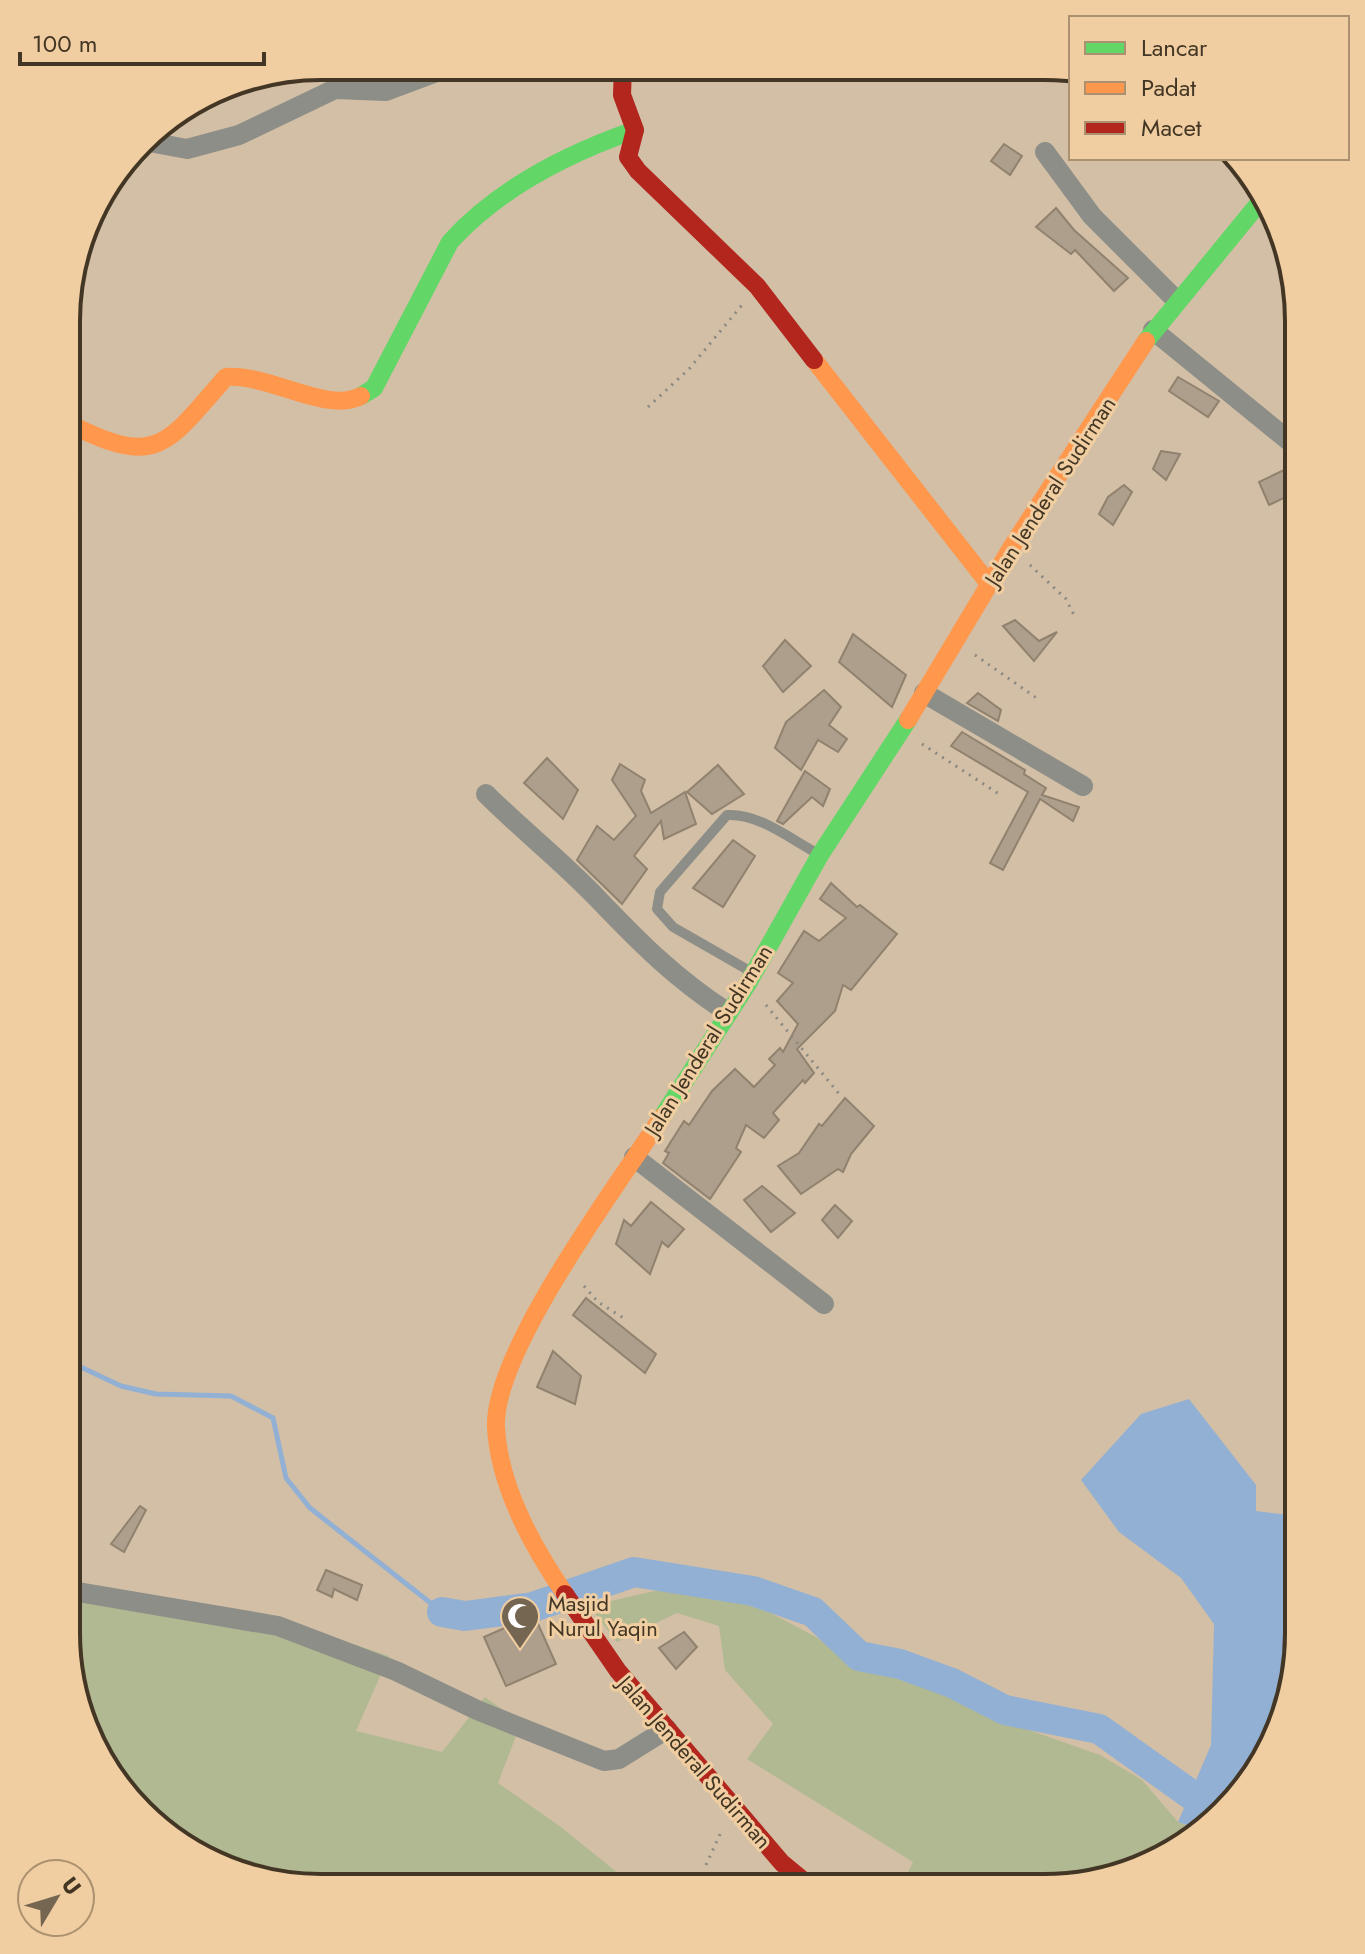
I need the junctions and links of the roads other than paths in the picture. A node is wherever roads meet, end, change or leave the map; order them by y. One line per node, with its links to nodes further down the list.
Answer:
1 (413, 81): 4 (street)
2 (623, 81): 3 (main road)
3 (635, 130): 9 (main road); 11 (main road)
4 (158, 144)
5 (1045, 152): 7 (street)
6 (1256, 207): 7 (main road, Jalan Jenderal Sudirman)
7 (1177, 301): 8 (main road, Jalan Jenderal Sudirman)
8 (1153, 330): 10 (street); 11 (main road, Jalan Jenderal Sudirman)
9 (80, 429)
10 (1285, 438)
11 (989, 584): 12 (main road, Jalan Jenderal Sudirman)
12 (924, 693): 13 (street); 15 (main road, Jalan Jenderal Sudirman)
13 (1083, 786)
14 (486, 794): 17 (street)
15 (820, 855): 16 (main road, Jalan Jenderal Sudirman); 16 (lane)
16 (749, 979): 17 (main road, Jalan Jenderal Sudirman)
17 (727, 1012): 18 (main road, Jalan Jenderal Sudirman)
18 (634, 1157): 19 (street); 21 (main road, Jalan Jenderal Sudirman)
19 (824, 1304)
20 (80, 1592): 21 (street)
21 (667, 1729): 22 (main road, Jalan Jenderal Sudirman)
22 (795, 1874)

